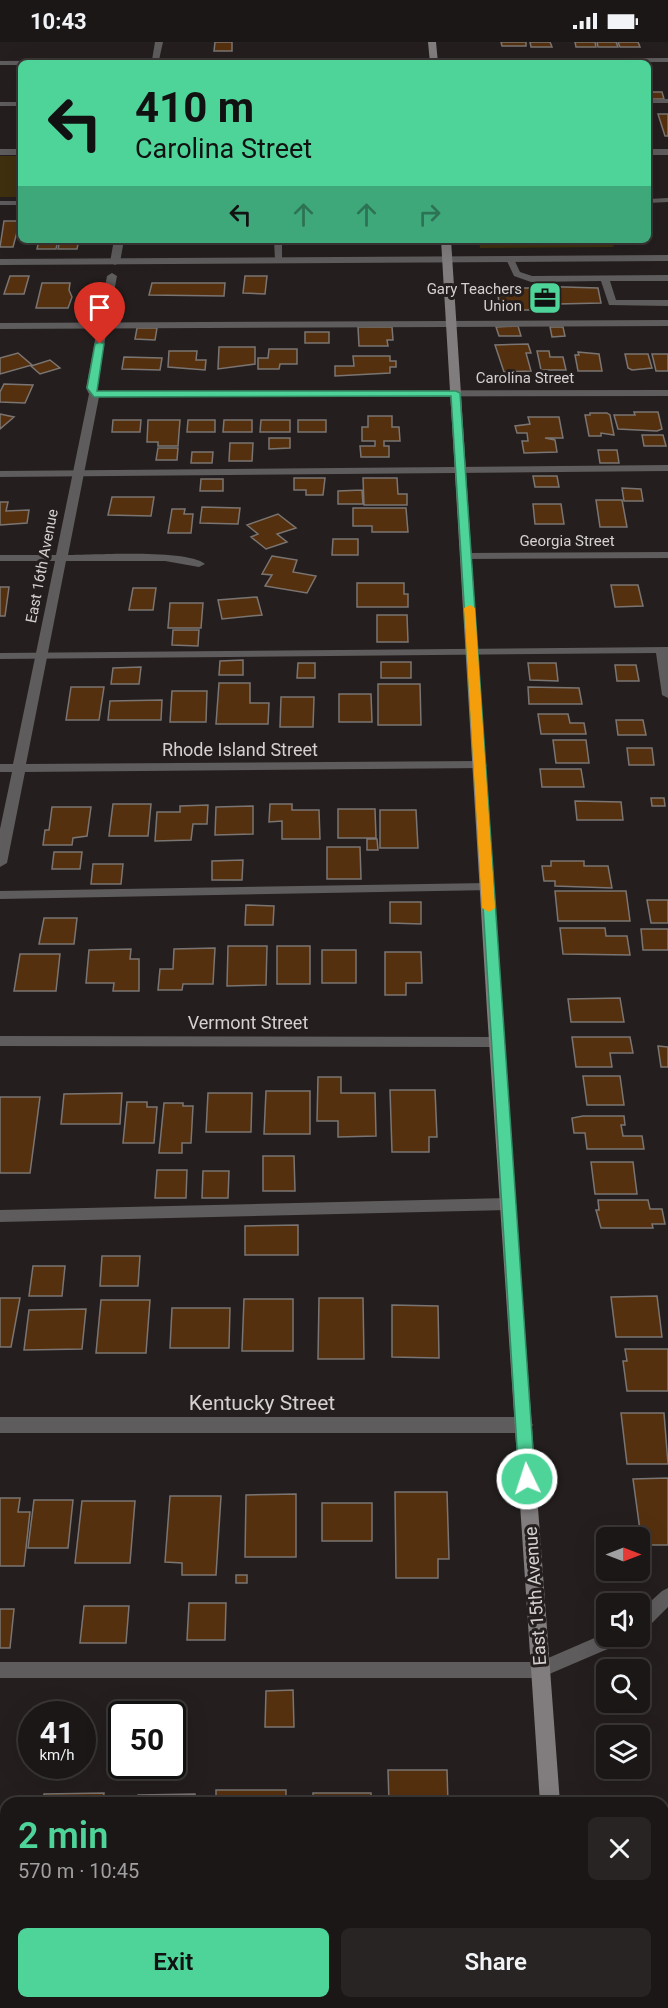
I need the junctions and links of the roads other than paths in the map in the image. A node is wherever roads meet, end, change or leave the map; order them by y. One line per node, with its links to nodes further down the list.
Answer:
1 (159, 42): 3 (street)
2 (432, 42): 4 (main road)
3 (155, 60)
4 (434, 60)
5 (651, 60): 6 (street)
6 (668, 60)
7 (0, 63): 8 (street)
8 (18, 63)
9 (651, 100): 10 (lane)
10 (668, 100)
11 (0, 104): 12 (lane)
12 (18, 104)
13 (0, 152): 14 (street)
14 (18, 152)
15 (651, 152): 16 (street)
16 (668, 152)
17 (668, 200): 18 (lane)
18 (651, 201)
19 (0, 203): 20 (lane)
20 (18, 203)
21 (118, 243): 30 (street)
22 (278, 243): 26 (lane)
23 (447, 243): 27 (main road, East 15th Avenue)
24 (668, 258): 25 (street)
25 (614, 259): 28 (street); 34 (lane)
26 (279, 260): 27 (street); 30 (street)
27 (448, 260): 28 (street); 37 (main road, East 15th Avenue)
28 (510, 260): 33 (lane)
29 (0, 262): 30 (street)
30 (115, 262)
31 (112, 276): 38 (street, East 16th Avenue)
32 (668, 278): 34 (lane)
33 (605, 279): 34 (lane); 35 (lane)
34 (619, 279)
35 (668, 303)
36 (668, 323): 37 (lane)
37 (451, 324): 38 (lane); 40 (main road, East 15th Avenue)
38 (103, 325): 39 (lane); 42 (street, East 16th Avenue)
39 (0, 326)
40 (456, 393): 41 (street, Carolina Street); 42 (street, Carolina Street); 44 (main road, East 15th Avenue)
41 (668, 393)
42 (94, 394): 45 (street, East 16th Avenue)
43 (668, 468): 44 (lane)
44 (461, 469): 45 (lane); 48 (main road, East 15th Avenue)
45 (77, 472): 46 (lane); 49 (street, East 16th Avenue)
46 (0, 474)
47 (668, 555): 48 (street, Georgia Street)
48 (467, 556): 53 (main road, East 15th Avenue)
49 (60, 557): 50 (street); 51 (street); 55 (street, East 16th Avenue)
50 (0, 558)
51 (199, 564)
52 (665, 650): 53 (lane); 56 (lane)
53 (472, 652): 55 (lane); 57 (main road, East 15th Avenue)
54 (0, 656): 55 (lane)
55 (42, 656): 59 (street, East 16th Avenue)
56 (668, 695)
57 (480, 765): 59 (street, Rhode Island Street); 61 (main road, East 15th Avenue)
58 (0, 768): 59 (street, Rhode Island Street)
59 (20, 768): 60 (street, East 16th Avenue)
60 (0, 863)
61 (488, 887): 62 (lane); 64 (main road, East 15th Avenue)
62 (0, 895)
63 (0, 1041): 64 (street, Vermont Street)
64 (497, 1042): 65 (main road, East 15th Avenue)
65 (508, 1204): 66 (lane); 68 (main road, East 15th Avenue)
66 (0, 1216)
67 (0, 1425): 68 (street, Kentucky Street)
68 (524, 1425): 73 (main road, East 15th Avenue)
69 (668, 1596): 70 (lane)
70 (650, 1613)
71 (596, 1646): 73 (lane)
72 (0, 1670): 73 (lane)
73 (540, 1670): 74 (main road, East 15th Avenue)
74 (550, 1797)

